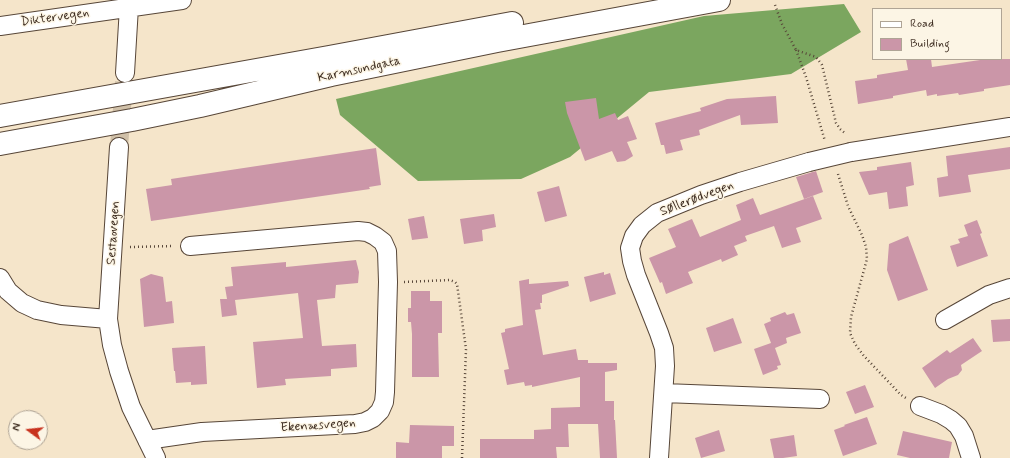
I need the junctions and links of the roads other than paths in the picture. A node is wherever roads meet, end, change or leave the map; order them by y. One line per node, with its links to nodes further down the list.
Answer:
1 (182, 0): 4 (street, Diktervegen)
2 (640, 0): 7 (highway, Karmsundgata)
3 (719, 0): 9 (highway, Karmsundgata)
4 (130, 7): 5 (street, Diktervegen); 6 (street)
5 (0, 26)
6 (125, 73)
7 (0, 116)
8 (1010, 127): 16 (street, Søllerødvegen, bridge)
9 (0, 144)
10 (119, 147): 14 (street, Sestaovegen)
11 (190, 246): 19 (street, Ekenæsvegen)
12 (0, 278): 14 (street)
13 (1010, 288): 15 (street)
14 (108, 319): 19 (street, Sestaovegen)
15 (945, 320)
16 (664, 393): 17 (street); 21 (street, Søllerødvegen)
17 (820, 399)
18 (920, 406): 22 (street)
19 (147, 440): 20 (street, Sestaovegen)
20 (156, 458)
21 (659, 458)
22 (971, 458)

